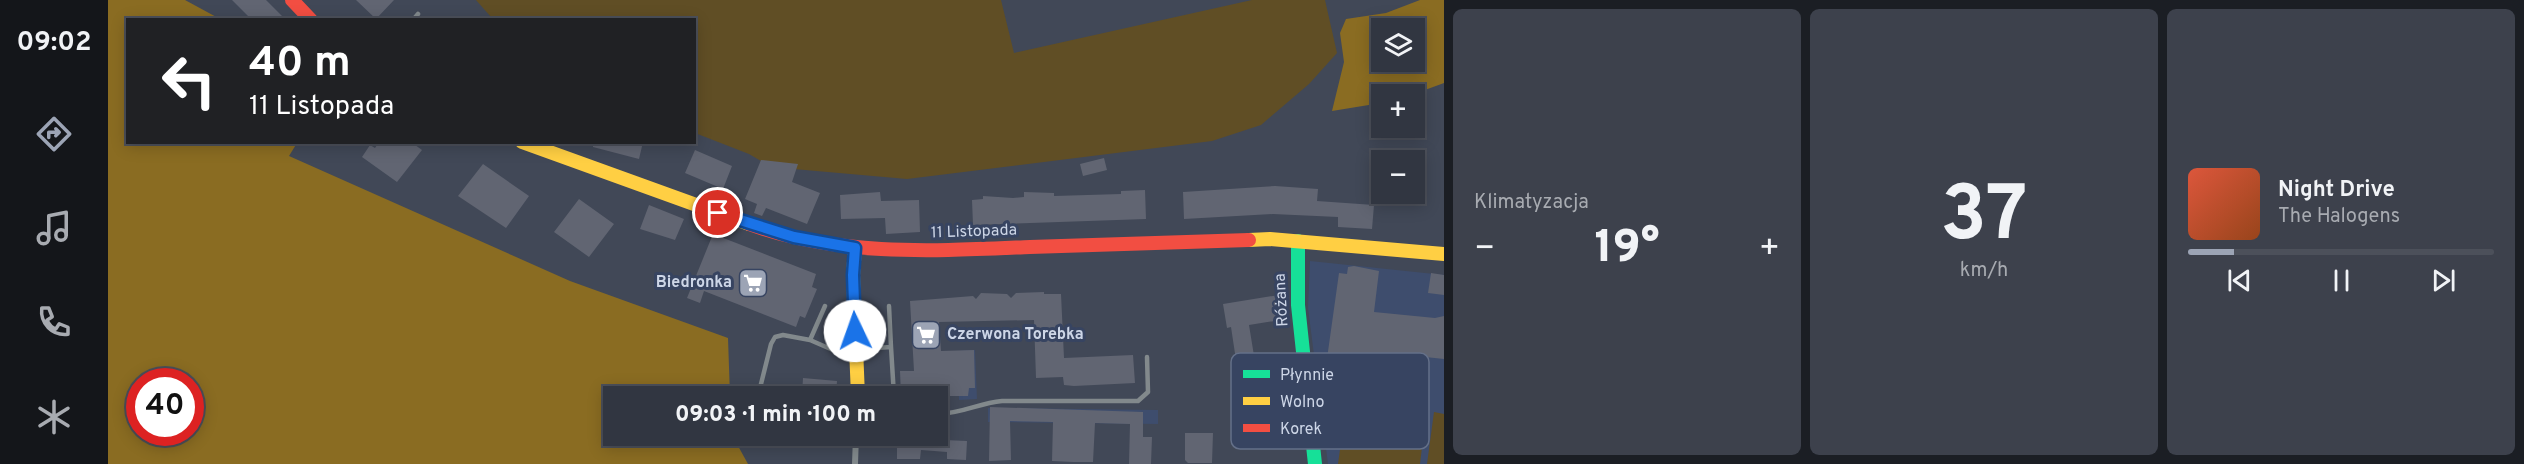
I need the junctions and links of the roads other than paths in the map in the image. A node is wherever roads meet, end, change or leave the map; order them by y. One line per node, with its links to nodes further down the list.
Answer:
1 (292, 0): 3 (main road)
2 (418, 14): 4 (lane)
3 (309, 18)
4 (415, 18)
5 (528, 144): 7 (main road, 11 Listopada)
6 (1298, 241): 7 (main road, 11 Listopada); 8 (main road, 11 Listopada); 14 (main road, Różana)
7 (855, 248): 13 (main road)
8 (1444, 254)
9 (825, 306): 11 (lane)
10 (889, 306): 12 (lane)
11 (810, 340): 13 (lane); 16 (lane)
12 (891, 347): 13 (lane); 18 (lane)
13 (856, 349): 17 (main road)
14 (1303, 353)
15 (1147, 357): 19 (lane)
16 (760, 386)
17 (858, 386)
18 (893, 386)
19 (948, 414)
20 (856, 446): 22 (street)
21 (1312, 449): 23 (main road, Różana)
22 (855, 464)
23 (1314, 464)

